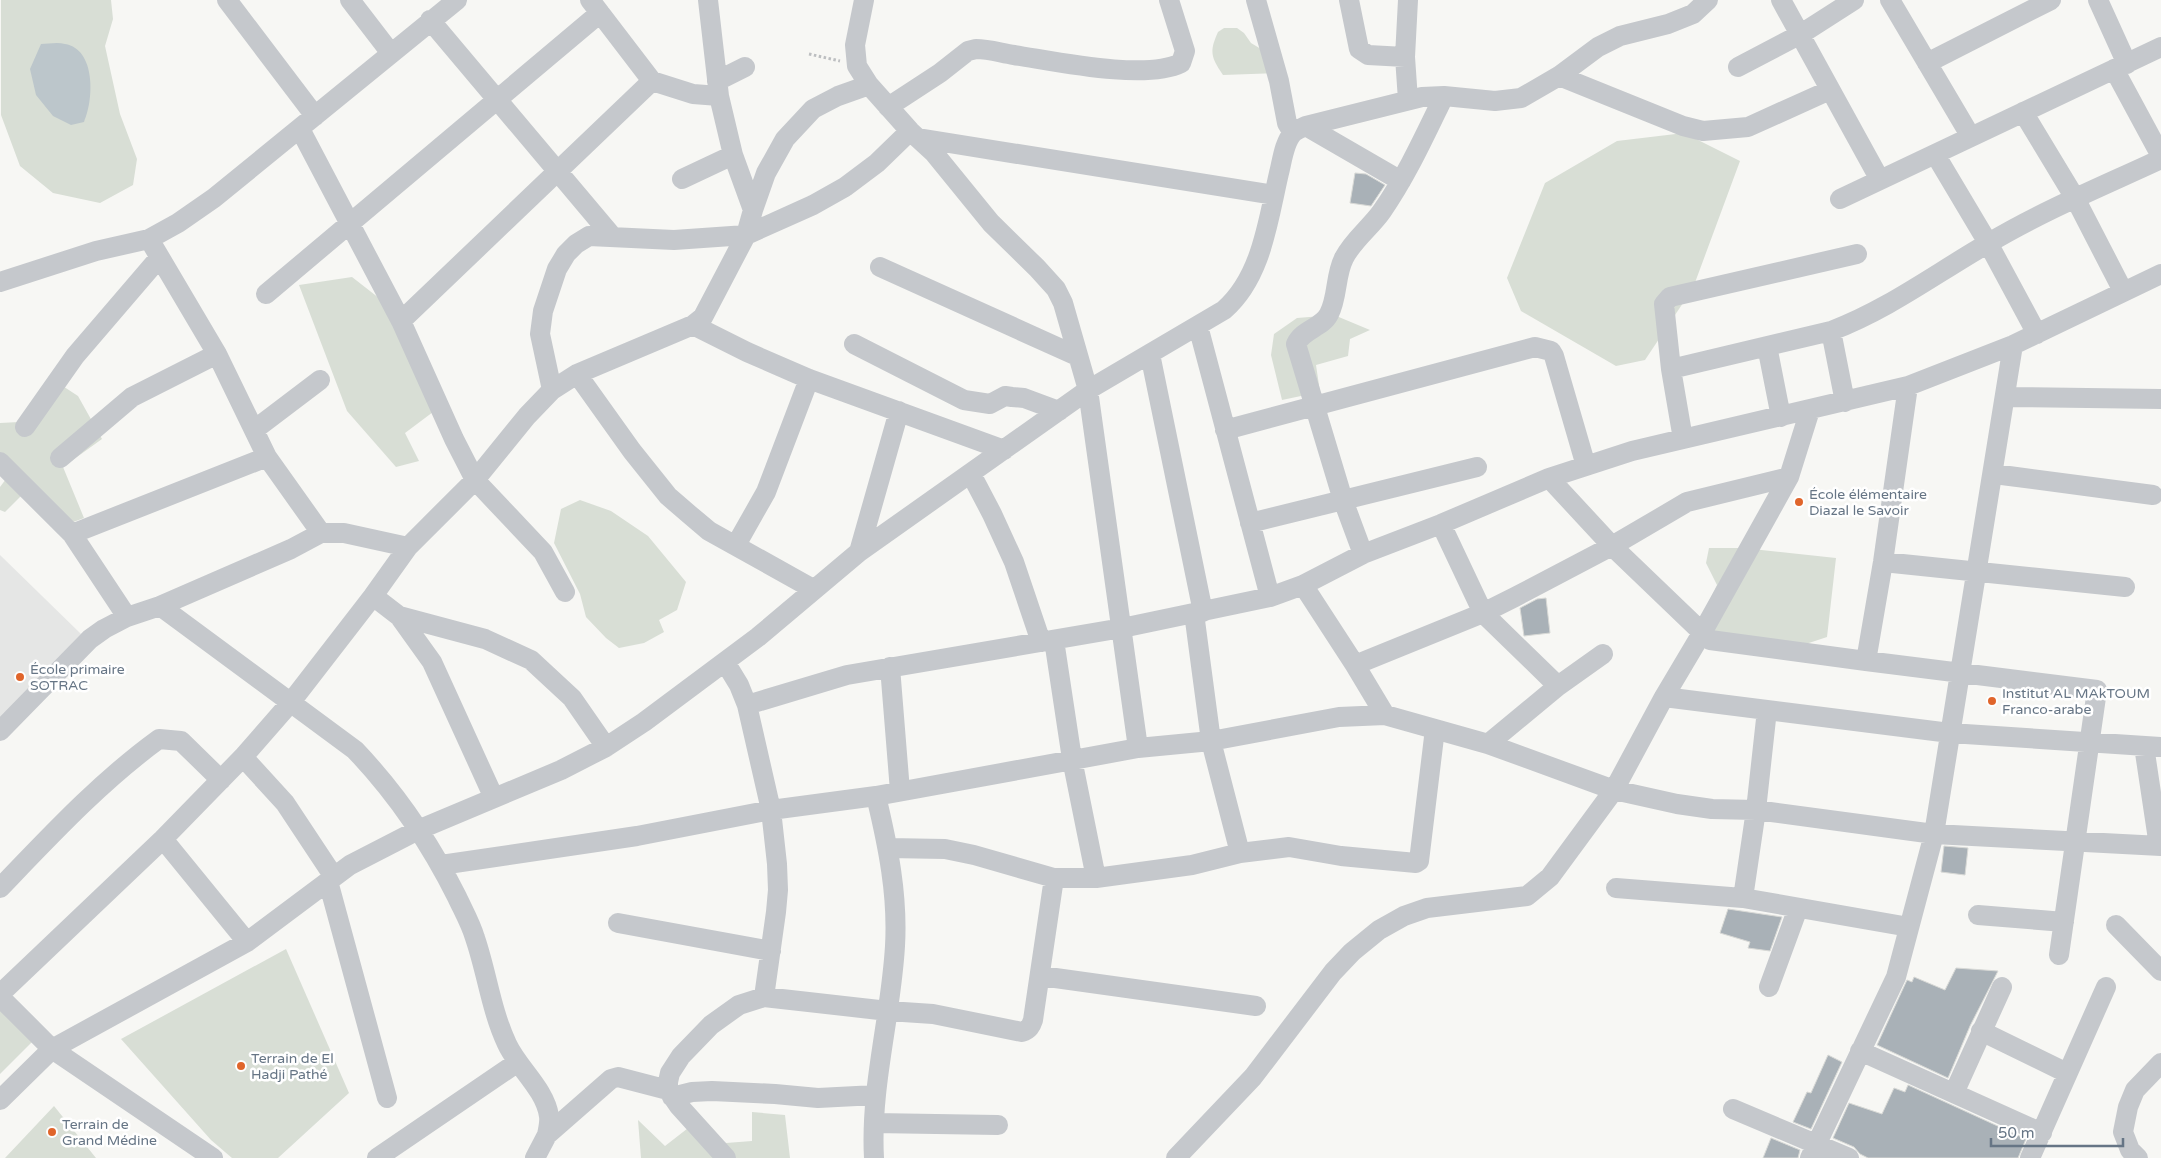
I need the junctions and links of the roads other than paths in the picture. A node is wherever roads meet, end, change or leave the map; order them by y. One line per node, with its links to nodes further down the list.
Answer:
1 (227, 0): 36 (street)
2 (350, 0): 20 (street)
3 (456, 0): 17 (street)
4 (708, 0): 29 (street)
5 (864, 0): 28 (street)
6 (1169, 0): 34 (street)
7 (1256, 0): 37 (street)
8 (1349, 0): 21 (street)
9 (1408, 0): 21 (street)
10 (1708, 0): 26 (street)
11 (1781, 0): 18 (street)
12 (1854, 0): 18 (street)
13 (1890, 0): 22 (street)
14 (2051, 0): 22 (street)
15 (2098, 0): 23 (street)
16 (595, 6): 27 (street); 32 (street)
17 (430, 20): 20 (street); 32 (street)
18 (1801, 34): 25 (street); 30 (street)
19 (2161, 47): 23 (street)
20 (390, 52): 36 (street)
21 (1405, 57): 33 (street)
22 (1927, 63): 39 (street)
23 (2120, 66): 35 (street); 42 (street)
24 (744, 67): 29 (street)
25 (1738, 67)
26 (1560, 76): 30 (street); 31 (street)
27 (652, 81): 29 (street); 43 (street)
28 (869, 85): 34 (street); 50 (street)
29 (718, 89): 41 (street)
30 (1830, 90): 45 (street)
31 (1444, 96): 33 (street); 46 (street)
32 (496, 99): 43 (street); 51 (street)
33 (1408, 100): 37 (street)
34 (888, 107): 38 (street)
35 (2023, 112): 39 (street); 48 (street)
36 (308, 122): 51 (street); 54 (street)
37 (1300, 130): 46 (street); 47 (street)
38 (914, 134): 47 (street); 52 (street); 73 (street)
39 (1970, 138): 40 (street)
40 (1935, 154): 45 (street); 55 (street)
41 (733, 155): 44 (street); 50 (street)
42 (2161, 157): 48 (street)
43 (558, 172): 53 (street); 63 (street)
44 (682, 180)
45 (1880, 180): 49 (street)
46 (1401, 181): 84 (street)
47 (1274, 195): 65 (street)
48 (2076, 198): 55 (street); 61 (street)
49 (1840, 199)
50 (753, 210): 52 (street)
51 (351, 223): 62 (street); 63 (street)
52 (746, 235): 53 (street); 64 (street)
53 (612, 236): 79 (street)
54 (149, 239): 57 (street); 60 (street)
55 (1988, 243): 66 (street); 67 (street)
56 (1857, 254): 74 (street)
57 (159, 258): 71 (street); 89 (street)
58 (880, 267): 73 (street)
59 (2161, 274): 61 (street)
60 (2, 278)
61 (2123, 291): 67 (street)
62 (266, 294)
63 (401, 321): 103 (street)
64 (693, 325): 75 (street); 76 (street)
65 (1198, 326): 72 (street); 91 (street)
66 (1831, 331): 70 (street); 83 (street)
67 (2037, 334): 69 (street)
68 (854, 344): 87 (street)
69 (2013, 345): 78 (street); 81 (street)
70 (1767, 346): 74 (street); 88 (street)
71 (217, 354): 90 (street); 95 (street)
72 (1150, 354): 80 (street); 124 (street)
73 (1077, 356): 80 (street)
74 (1672, 369): 92 (street)
75 (577, 374): 79 (street); 110 (street)
76 (809, 378): 86 (street); 110 (street)
77 (320, 380): 90 (street)
78 (1908, 386): 83 (street); 115 (street)
79 (552, 390): 103 (street)
80 (1088, 390): 87 (street); 128 (street)
81 (2006, 398): 82 (street); 100 (street)
82 (2161, 399)
83 (1845, 402): 85 (street)
84 (1314, 406): 91 (street); 97 (street); 105 (street)
85 (1810, 410): 88 (street); 101 (street)
86 (899, 411): 93 (street); 113 (street)
87 (1059, 411): 93 (street)
88 (1781, 416): 92 (street)
89 (25, 426)
90 (254, 430): 94 (street)
91 (1225, 430): 106 (street)
92 (1683, 439): 97 (street)
93 (1004, 450): 99 (street)
94 (267, 457): 108 (street); 109 (street)
95 (60, 458)
96 (0, 462): 109 (street)
97 (1586, 466): 102 (street)
98 (1477, 467): 105 (street)
99 (971, 474): 113 (street); 130 (street)
100 (1994, 474): 104 (street); 116 (street)
101 (1789, 477): 111 (street); 129 (street)
102 (1550, 478): 107 (street); 111 (street)
103 (475, 480): 112 (street); 120 (street)
104 (2153, 495)
105 (1343, 500): 106 (street); 114 (street)
106 (1250, 522): 122 (street)
107 (1442, 524): 114 (street); 125 (street)
108 (321, 533): 112 (street); 123 (street)
109 (72, 534): 127 (street)
110 (736, 545): 119 (street)
111 (1612, 546): 125 (street); 129 (street)
112 (408, 547): 121 (street)
113 (859, 552): 119 (street)
114 (1363, 554): 117 (street)
115 (1883, 562): 116 (street); 132 (street)
116 (1977, 572): 118 (street); 136 (street)
117 (1303, 585): 122 (street); 134 (street)
118 (2125, 588)
119 (813, 589): 133 (street)
120 (565, 592)
121 (373, 596): 126 (street); 139 (street)
122 (1270, 597): 124 (street)
123 (160, 606): 127 (street); 139 (street)
124 (1198, 612): 128 (street); 146 (street)
125 (1483, 613): 134 (street); 137 (street)
126 (399, 616): 149 (street); 158 (street)
127 (127, 617): 144 (street)
128 (1122, 628): 130 (street); 151 (street)
129 (1702, 633): 132 (street); 138 (street)
130 (1047, 641): 135 (street); 153 (street)
131 (1603, 654): 137 (street)
132 (1866, 661): 136 (street)
133 (725, 662): 140 (street); 149 (street)
134 (1355, 665): 142 (street)
135 (890, 667): 140 (street); 156 (street)
136 (1960, 673): 145 (street); 148 (street)
137 (1558, 686): 147 (street)
138 (1664, 697): 141 (street); 155 (street)
139 (291, 702): 152 (street); 161 (street)
140 (747, 705): 159 (street)
141 (1767, 710): 145 (street); 160 (street)
142 (1385, 715): 143 (street); 146 (street)
143 (1435, 729): 147 (street); 167 (street)
144 (0, 731)
145 (1950, 733): 148 (street); 162 (street)
146 (1211, 741): 151 (street); 167 (street)
147 (1488, 744): 155 (street)
148 (2089, 744): 150 (street); 164 (street)
149 (606, 746): 158 (street)
150 (2152, 747): 165 (street)
151 (1138, 748): 153 (street)
152 (243, 757): 154 (street); 171 (street)
153 (1072, 758): 156 (street); 170 (street)
154 (221, 780): 163 (street); 172 (street)
155 (1614, 790): 160 (street); 215 (street)
156 (900, 791): 157 (street)
157 (876, 796): 159 (street); 166 (street)
158 (494, 798): 161 (street)
159 (771, 810): 168 (street); 182 (street)
160 (1756, 810): 162 (street); 174 (street)
161 (418, 830): 168 (street); 171 (street)
162 (1934, 834): 164 (street); 180 (street)
163 (162, 839): 181 (street); 189 (street)
164 (2076, 840): 165 (street); 177 (street)
165 (2160, 846)
166 (888, 848): 169 (street); 192 (street)
167 (1240, 853): 170 (street)
168 (441, 865): 196 (street)
169 (1054, 878): 170 (street); 185 (street)
170 (1096, 878)
171 (331, 879): 181 (street); 202 (street)
172 (1, 886)
173 (1616, 888): 174 (street)
174 (1743, 898): 175 (street)
175 (1798, 908): 180 (street); 186 (street)
176 (1978, 915): 177 (street)
177 (2064, 922): 183 (street)
178 (618, 923): 182 (street)
179 (2116, 925): 184 (street)
180 (1909, 927): 195 (street)
181 (247, 942): 194 (street)
182 (771, 951): 190 (street)
183 (2059, 955)
184 (2161, 971)
185 (1041, 976): 191 (street); 192 (street)
186 (1769, 987)
187 (2002, 987): 193 (street)
188 (2106, 987): 198 (street)
189 (0, 996): 194 (street)
190 (764, 997): 192 (street); 199 (street)
191 (1256, 1006)
192 (888, 1011): 201 (street)
193 (1981, 1032): 198 (street); 200 (street)
194 (52, 1049): 203 (street); 210 (street)
195 (1860, 1051): 200 (street); 209 (street)
196 (518, 1062): 208 (street); 211 (street)
197 (2161, 1063): 218 (street)
198 (2067, 1073): 207 (street)
199 (670, 1093): 201 (street); 208 (street); 213 (street)
200 (1954, 1093): 207 (street)
201 (876, 1095): 205 (street)
202 (387, 1098)
203 (0, 1100)
204 (1733, 1109): 209 (street)
205 (874, 1123): 206 (street); 214 (street)
206 (998, 1125)
207 (2042, 1132): 217 (street)
208 (547, 1135): 212 (street)
209 (1813, 1151): 216 (street)
210 (213, 1158)
211 (377, 1158)
212 (535, 1158)
213 (726, 1158)
214 (874, 1158)
215 (1176, 1158)
216 (1849, 1158)
217 (2030, 1158)
218 (2138, 1158)

